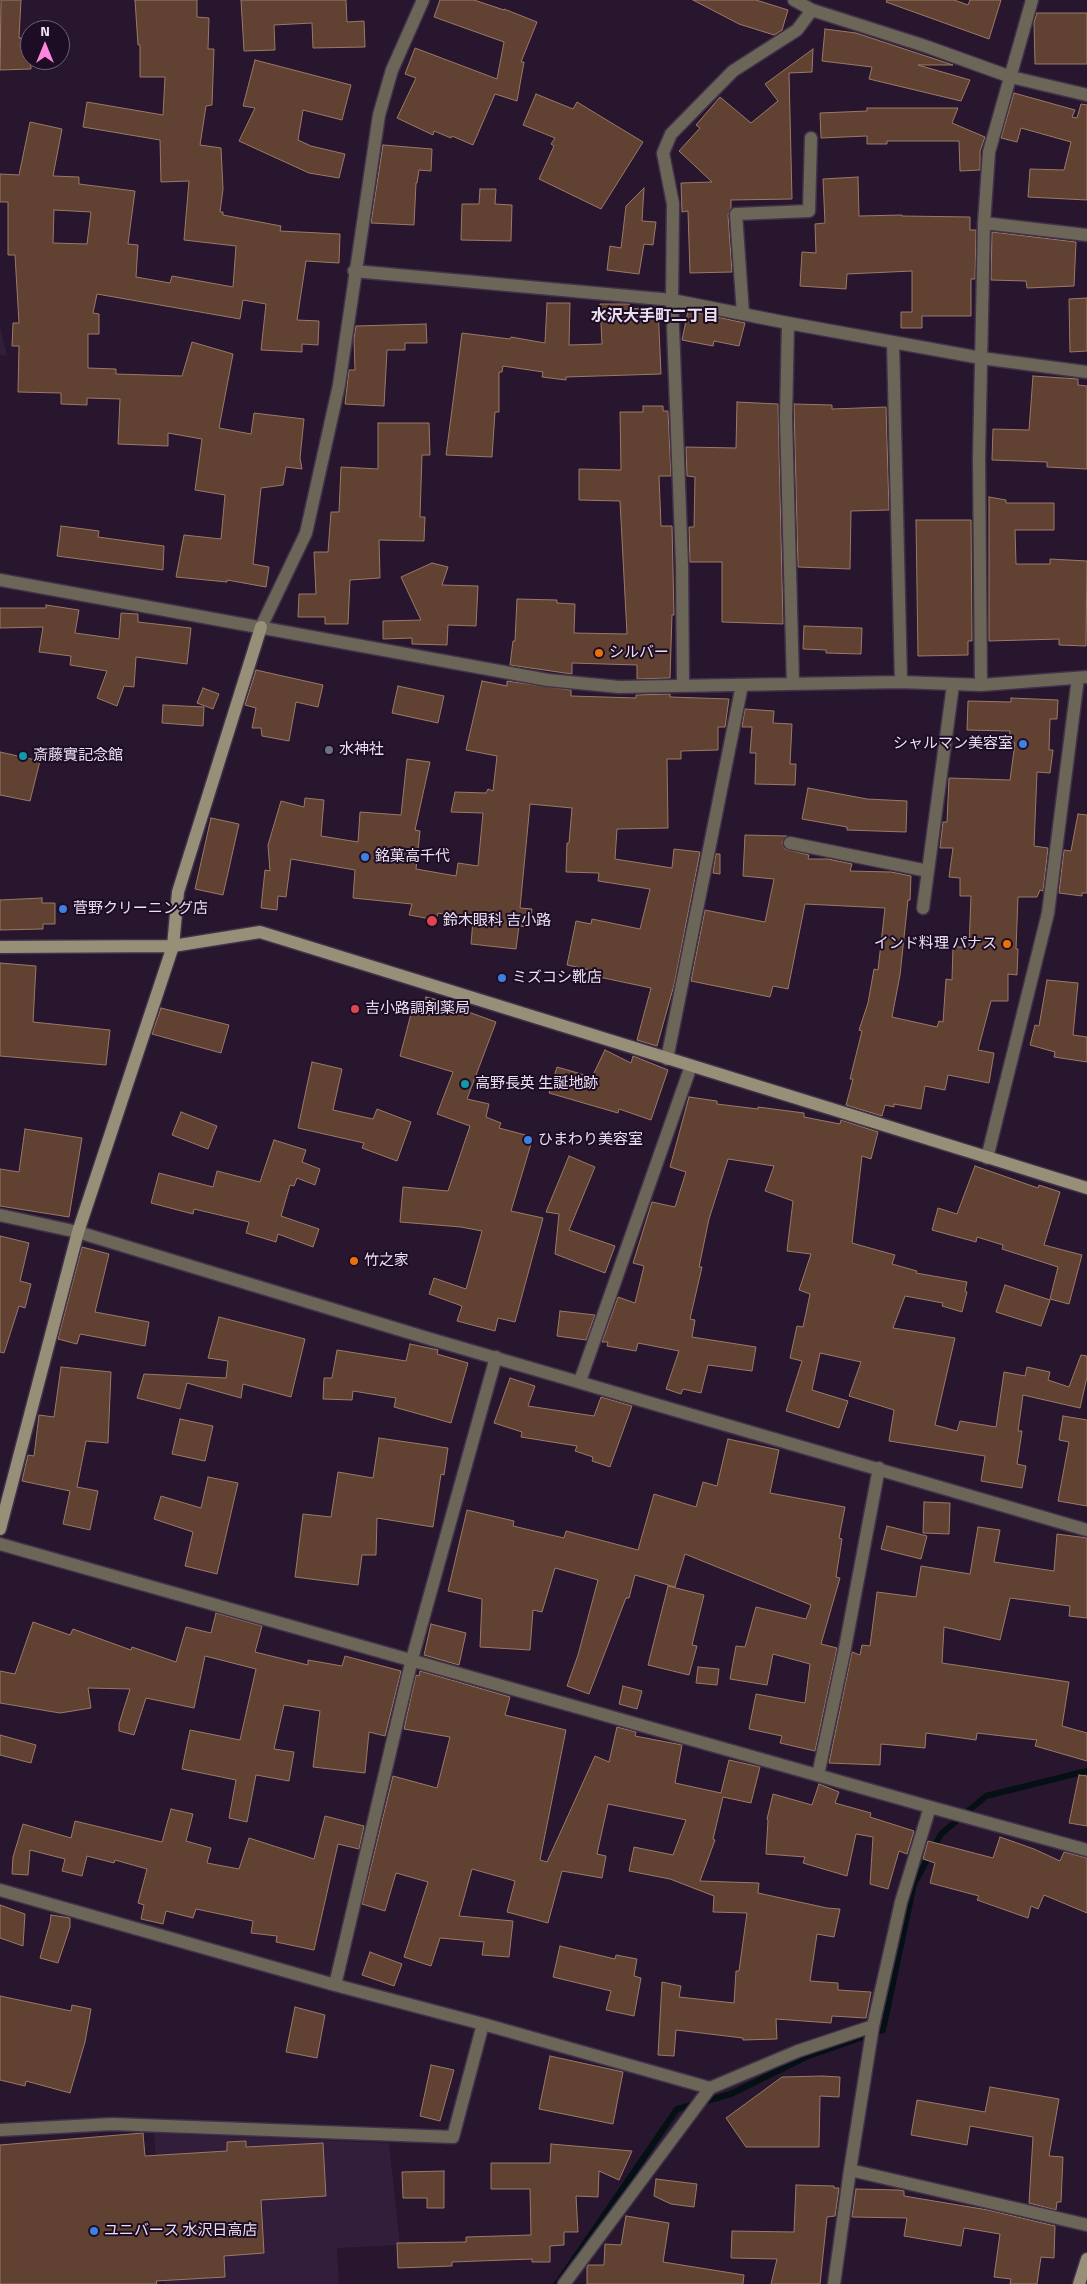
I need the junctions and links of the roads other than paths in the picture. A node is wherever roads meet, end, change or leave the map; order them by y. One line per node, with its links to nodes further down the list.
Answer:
1 (423, 0): 10 (street)
2 (794, 0): 4 (street)
3 (1032, 0): 5 (street)
4 (812, 10): 5 (street); 11 (street)
5 (1010, 77): 6 (street); 8 (street)
6 (1087, 95)
7 (811, 138): 12 (street)
8 (984, 223): 9 (street); 15 (street)
9 (1087, 235)
10 (354, 271): 11 (street); 18 (street)
11 (672, 300): 12 (street); 21 (street)
12 (743, 314): 13 (street)
13 (788, 323): 14 (street); 22 (street)
14 (892, 342): 15 (street); 20 (street)
15 (981, 358): 16 (street); 24 (street)
16 (1087, 372)
17 (0, 580): 18 (street)
18 (261, 627): 21 (street); 29 (street)
19 (1083, 677): 24 (street); 33 (street)
20 (900, 682): 22 (street); 25 (street)
21 (683, 684): 23 (street)
22 (793, 684): 23 (street)
23 (742, 685): 31 (street)
24 (981, 685): 25 (street)
25 (953, 686): 27 (street)
26 (790, 843): 27 (street)
27 (928, 871): 28 (street)
28 (923, 908)
29 (173, 946): 30 (street); 31 (street); 36 (street)
30 (0, 947)
31 (667, 1059): 32 (street)
32 (691, 1066): 33 (street); 38 (street)
33 (988, 1158): 34 (street)
34 (1087, 1188)
35 (0, 1215): 36 (street)
36 (78, 1232): 37 (street); 40 (street)
37 (496, 1357): 38 (street); 43 (street)
38 (580, 1381): 39 (street)
39 (878, 1468): 41 (street); 44 (street)
40 (0, 1529)
41 (1087, 1530)
42 (0, 1544): 43 (street)
43 (412, 1659): 44 (street); 48 (street)
44 (818, 1775): 45 (street)
45 (930, 1807): 46 (street); 50 (street)
46 (1087, 1850)
47 (0, 1890): 48 (street)
48 (335, 1985): 49 (street)
49 (484, 2024): 51 (street); 52 (street)
50 (873, 2026): 51 (street); 53 (street)
51 (710, 2088): 56 (street)
52 (0, 2130)
53 (850, 2170): 54 (street); 57 (street)
54 (1087, 2224)
55 (1087, 2259): 58 (street)
56 (564, 2284)
57 (834, 2284)
58 (1079, 2284)

